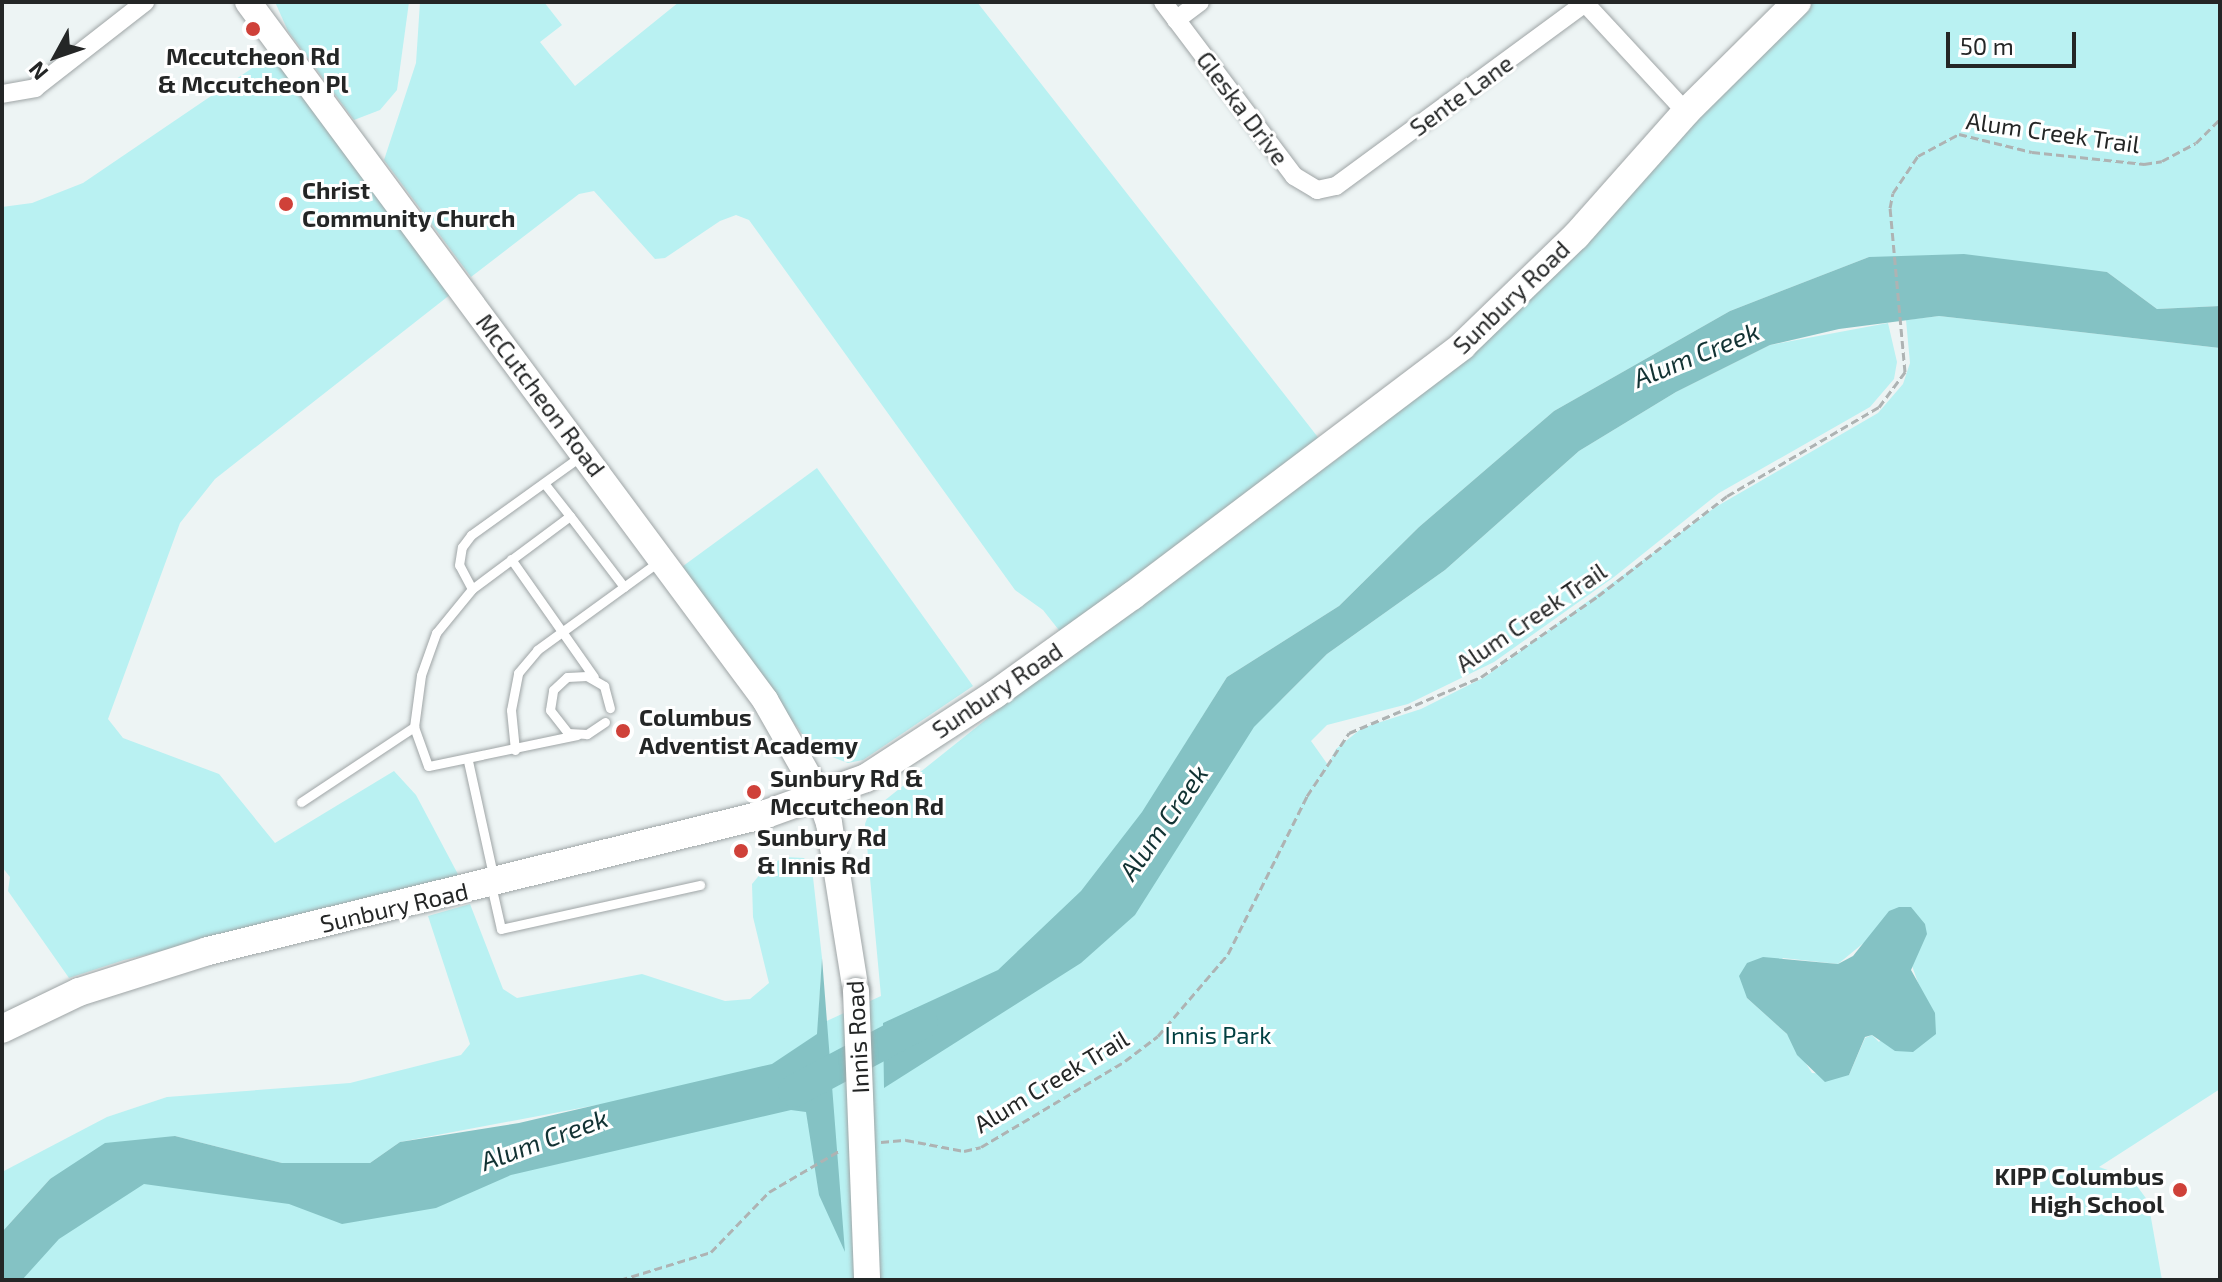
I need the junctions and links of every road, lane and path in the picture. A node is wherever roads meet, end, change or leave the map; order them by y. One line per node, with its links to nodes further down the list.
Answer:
1 (145, 2): 8 (street)
2 (248, 2): 12 (main road, McCutcheon Road)
3 (1163, 2): 7 (street, Gleska Drive)
4 (1200, 2): 7 (street)
5 (1584, 2): 9 (street); 11 (street, Sente Lane)
6 (1797, 2): 9 (main road, Sunbury Road)
7 (1176, 20): 11 (street, Gleska Drive)
8 (2, 94)
9 (1686, 112): 27 (main road, Sunbury Road)
10 (2220, 119): 32 (path, Alum Creek Trail)
11 (1336, 186)
12 (585, 453): 13 (lane); 15 (main road, McCutcheon Road)
13 (544, 483): 14 (lane); 18 (lane)
14 (570, 516): 16 (lane); 17 (lane)
15 (664, 558): 17 (lane); 27 (main road, McCutcheon Road)
16 (511, 559): 18 (lane); 19 (lane)
17 (624, 587): 19 (lane)
18 (472, 589): 23 (lane)
19 (562, 632): 20 (lane); 25 (lane)
20 (596, 679): 21 (lane); 24 (lane)
21 (610, 708)
22 (605, 722): 24 (lane)
23 (414, 727): 26 (lane); 28 (lane)
24 (577, 735): 25 (lane)
25 (515, 750): 26 (lane)
26 (468, 761): 29 (lane)
27 (820, 797): 29 (main road, Sunbury Road); 35 (main road, Innis Road, bridge)
28 (301, 802)
29 (493, 884): 30 (lane); 31 (main road, Sunbury Road)
30 (700, 885)
31 (2, 1029)
32 (871, 1144)
33 (843, 1149): 34 (path)
34 (620, 1280)
35 (867, 1280)

